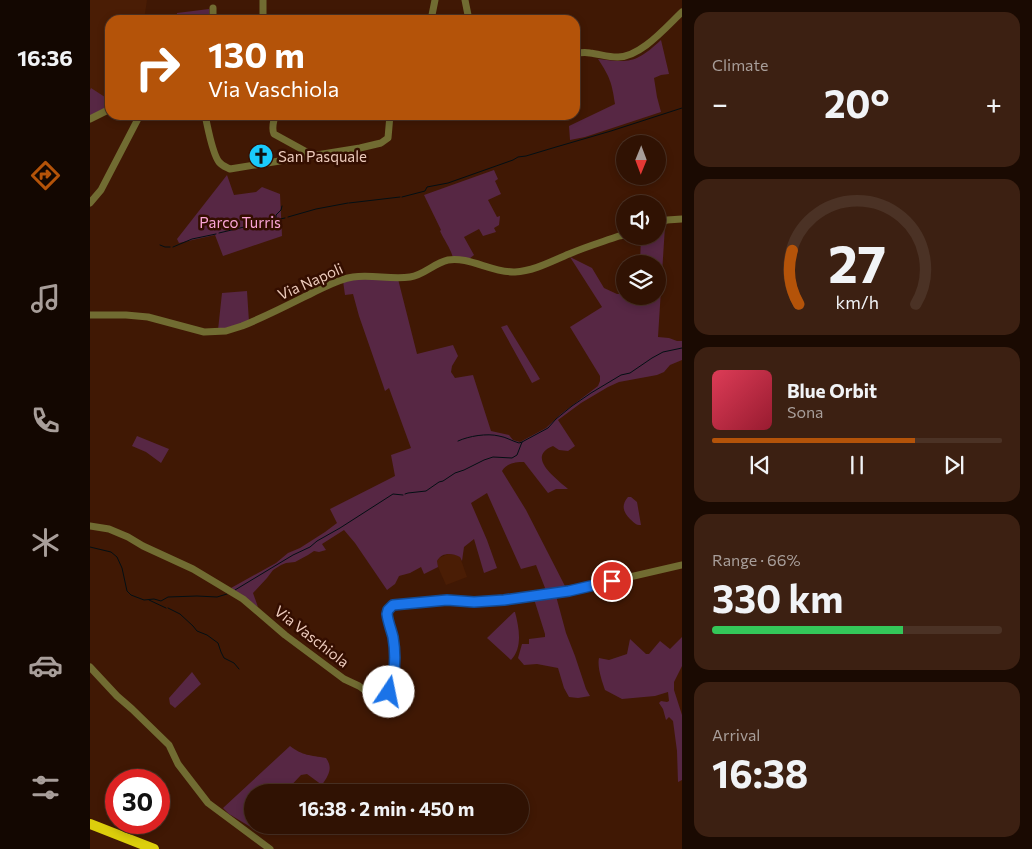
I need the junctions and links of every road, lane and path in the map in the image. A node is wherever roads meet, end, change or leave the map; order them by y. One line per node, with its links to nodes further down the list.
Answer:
1 (263, 0): 7 (street)
2 (435, 0): 8 (street)
3 (465, 0): 9 (street)
4 (213, 8): 6 (street)
5 (682, 12): 10 (street)
6 (213, 15)
7 (263, 15)
8 (432, 15)
9 (468, 15)
10 (580, 53)
11 (105, 112): 12 (street)
12 (90, 119)
13 (137, 120): 18 (street)
14 (206, 120): 17 (street)
15 (275, 120): 17 (street)
16 (390, 120): 17 (street)
17 (314, 156)
18 (90, 202)
19 (682, 219): 20 (street)
20 (666, 220)
21 (616, 237): 22 (street, Via Napoli)
22 (90, 316)
23 (90, 526): 24 (street, Via Vaschiola)
24 (682, 565)
25 (90, 667): 30 (street)
26 (90, 824): 29 (highway)
27 (90, 831): 28 (highway)
28 (137, 849)
29 (154, 849)
30 (270, 849)

